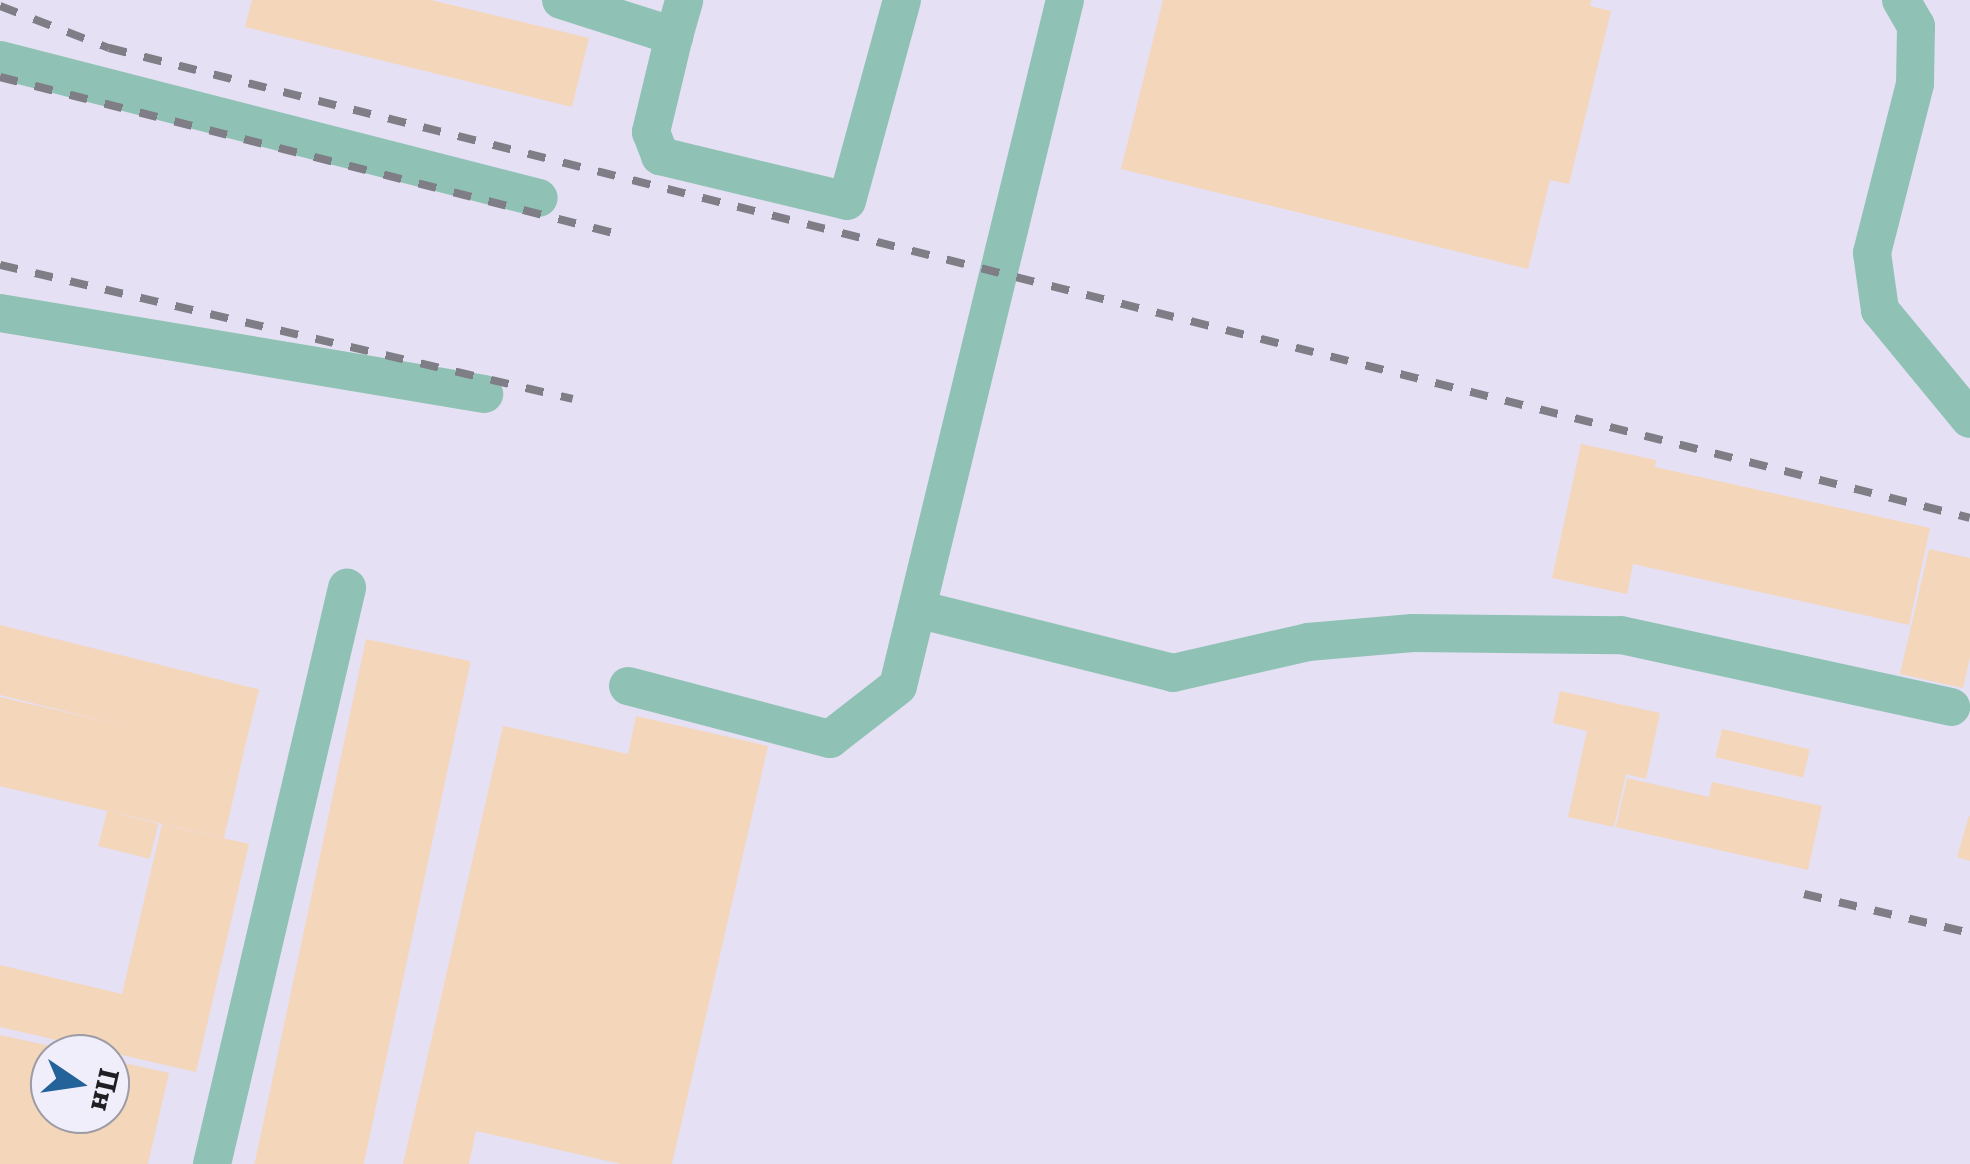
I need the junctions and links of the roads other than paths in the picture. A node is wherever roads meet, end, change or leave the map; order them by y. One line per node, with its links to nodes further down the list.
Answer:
1 (561, 0): 5 (lane)
2 (902, 0): 5 (lane)
3 (1065, 0): 12 (lane)
4 (1901, 0): 10 (lane)
5 (679, 18)
6 (0, 60): 7 (lane)
7 (539, 198)
8 (0, 313): 9 (lane)
9 (484, 394)
10 (1970, 420)
11 (348, 588): 15 (lane)
12 (916, 609): 13 (lane); 14 (lane)
13 (628, 686)
14 (1951, 707)
15 (212, 1164)

